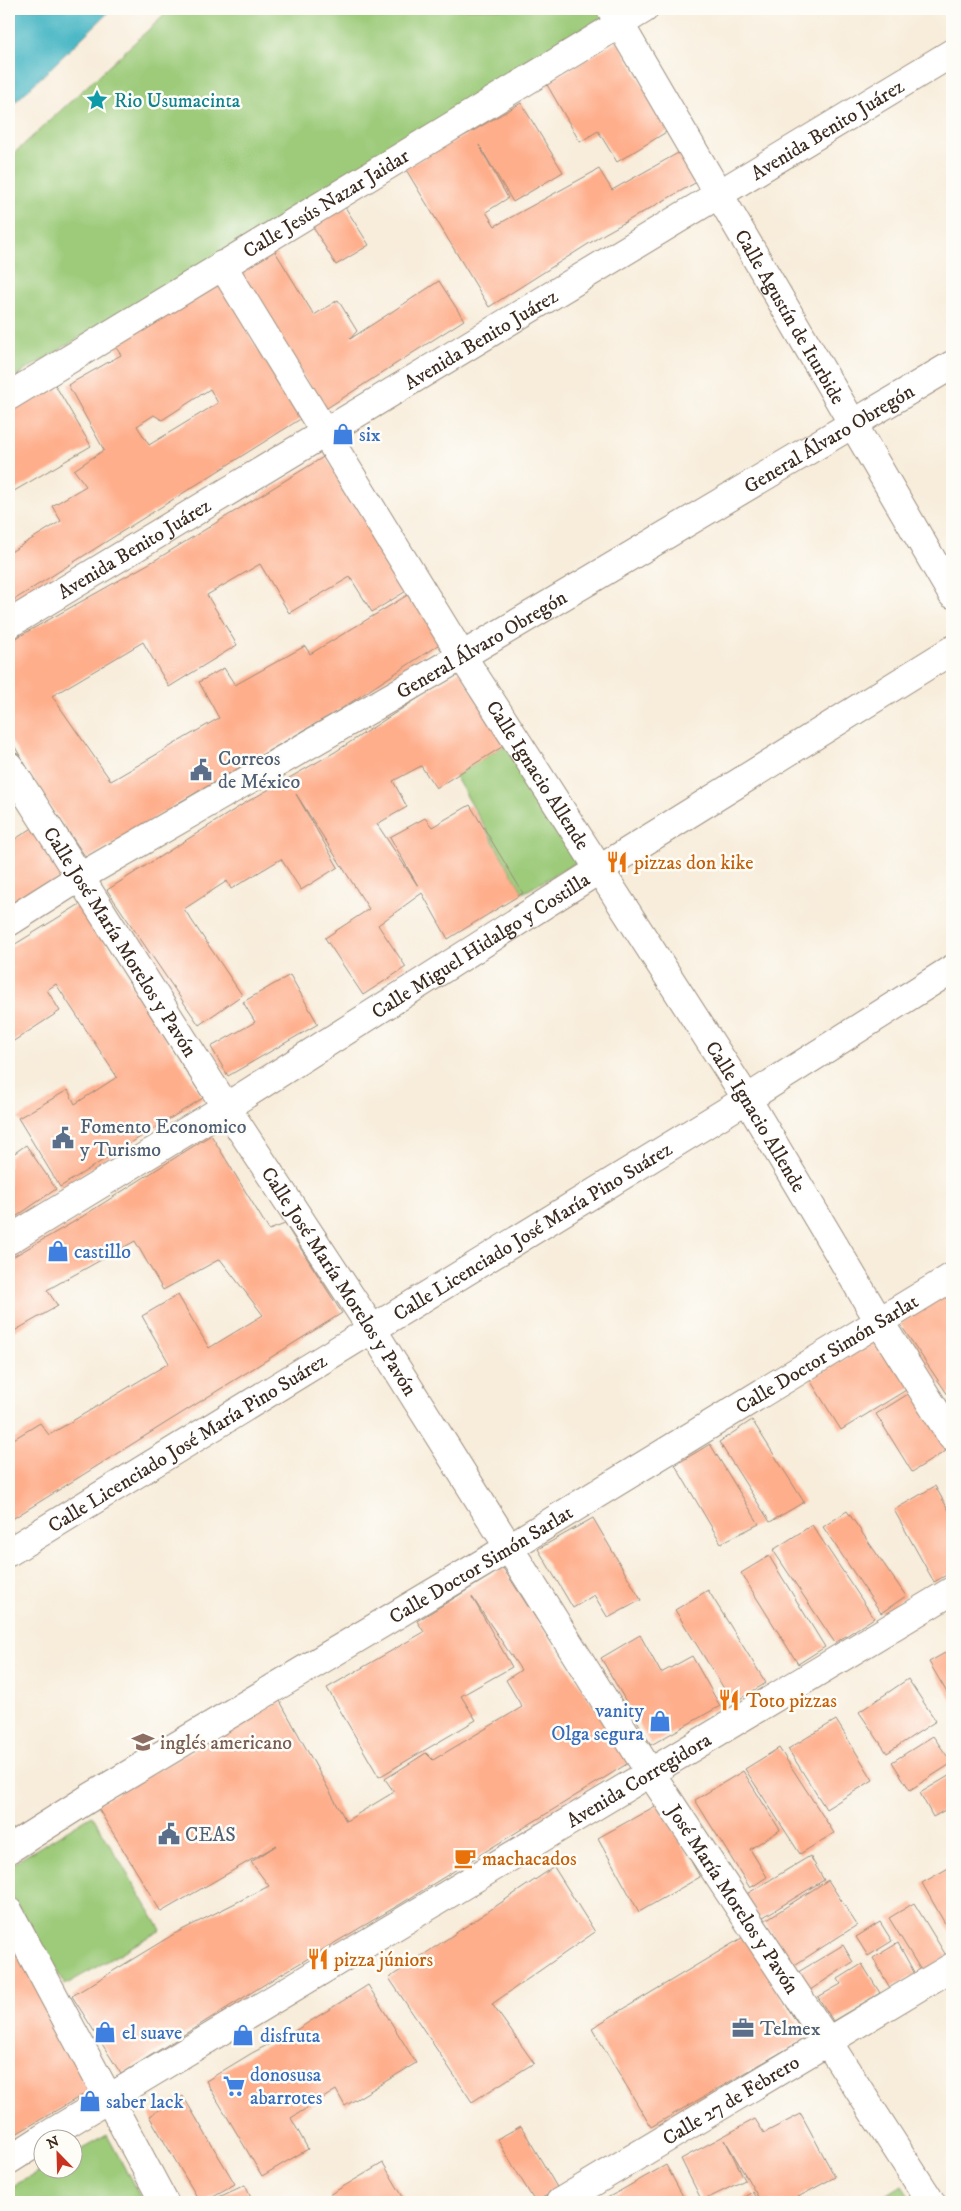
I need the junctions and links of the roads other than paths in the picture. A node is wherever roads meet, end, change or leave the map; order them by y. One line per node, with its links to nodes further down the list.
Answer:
1 (644, 9): 2 (street, Calle Jesús Nazar Jaidar)
2 (616, 16): 4 (street, Calle Agustín de Iturbide); 5 (street, Calle Jesús Nazar Jaidar)
3 (952, 53): 4 (street, Avenida Benito Juárez)
4 (720, 196): 8 (street, Calle Agustín de Iturbide); 9 (street, Avenida Benito Juárez)
5 (222, 265): 7 (street, Calle Jesús Nazar Jaidar); 9 (street, Calle Ignacio Allende)
6 (952, 365): 8 (street, General Álvaro Obregón)
7 (9, 396)
8 (852, 424): 10 (street, Calle Agustín de Iturbide); 13 (street, General Álvaro Obregón)
9 (325, 431): 11 (street, Avenida Benito Juárez); 13 (street, Calle Ignacio Allende)
10 (952, 594)
11 (9, 624)
12 (952, 650): 15 (street, Calle Miguel Hidalgo y Costilla)
13 (462, 656): 15 (street, Calle Ignacio Allende); 16 (street, General Álvaro Obregón)
14 (9, 766): 16 (street, Calle José María Morelos y Pavón)
15 (600, 869): 19 (street, Calle Ignacio Allende); 20 (street, Calle Miguel Hidalgo y Costilla)
16 (80, 877): 17 (street, General Álvaro Obregón); 20 (street, Calle José María Morelos y Pavón)
17 (9, 922)
18 (952, 969): 19 (street, Calle Licenciado José María Pino Suárez)
19 (747, 1099): 23 (street, Calle Ignacio Allende); 24 (street, Calle Licenciado José María Pino Suárez)
20 (226, 1107): 21 (street, Calle Miguel Hidalgo y Costilla); 24 (street, Calle José María Morelos y Pavón)
21 (9, 1240)
22 (952, 1277): 23 (street, Calle Doctor Simón Sarlat)
23 (879, 1321): 25 (street, Calle Ignacio Allende); 26 (street, Calle Doctor Simón Sarlat)
24 (372, 1329): 26 (street, Calle José María Morelos y Pavón); 27 (street, Calle Licenciado José María Pino Suárez)
25 (952, 1437)
26 (510, 1547): 29 (street, Calle José María Morelos y Pavón); 30 (street, Calle Doctor Simón Sarlat)
27 (9, 1552)
28 (952, 1591): 29 (street, Avenida Corregidora)
29 (651, 1773): 33 (street, José María Morelos y Pavón); 34 (street, Avenida Corregidora)
30 (9, 1849)
31 (9, 1912): 34 (street)
32 (952, 1967): 33 (street, Calle 27 de Febrero)
33 (828, 2042): 39 (street, Calle 27 de Febrero); 40 (street, José María Morelos y Pavón)
34 (109, 2097): 35 (street, Avenida Corregidora); 38 (street)
35 (60, 2128)
36 (32, 2146): 37 (street, Avenida Corregidora)
37 (9, 2160)
38 (164, 2202)
39 (560, 2202)
40 (931, 2202)

